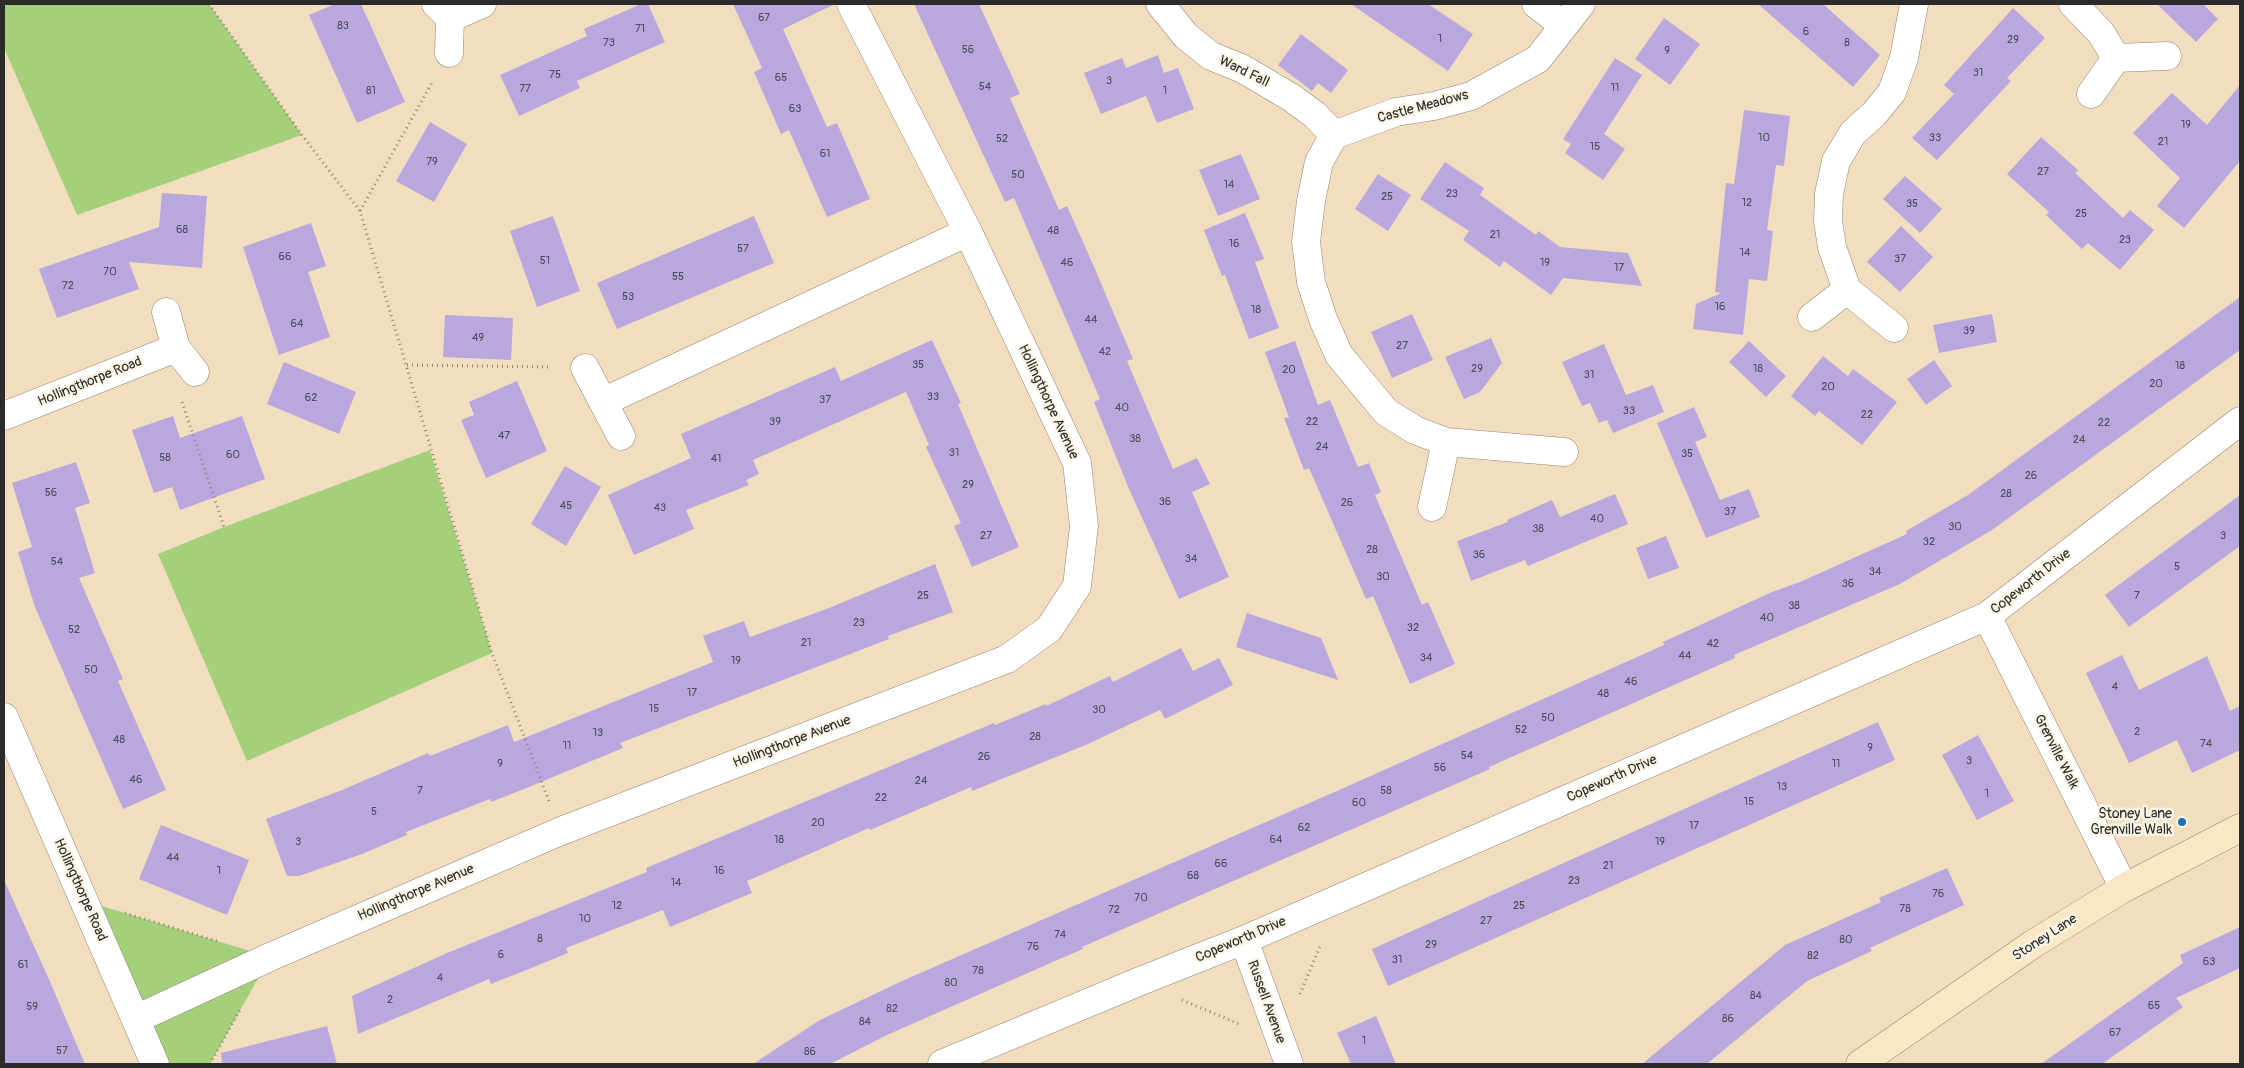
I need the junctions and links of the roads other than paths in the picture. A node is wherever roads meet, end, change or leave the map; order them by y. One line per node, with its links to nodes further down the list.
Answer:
1 (482, 4): 8 (street)
2 (851, 4): 15 (street, Hollingthorpe Avenue)
3 (1160, 4): 14 (street, Ward Fall)
4 (1536, 4): 9 (street)
5 (1581, 4): 9 (street, Castle Meadows)
6 (1914, 4): 16 (street)
7 (2073, 4): 12 (street)
8 (443, 11): 10 (street)
9 (1563, 25): 14 (street, Castle Meadows)
10 (448, 53)
11 (2167, 56): 12 (street)
12 (2116, 58): 13 (street)
13 (2091, 94)
14 (1334, 135): 27 (street)
15 (968, 232): 23 (street); 35 (street, Hollingthorpe Avenue)
16 (1847, 290): 18 (street); 19 (street)
17 (166, 312): 20 (street)
18 (1812, 317)
19 (1894, 328)
20 (176, 348): 22 (street); 24 (street, Hollingthorpe Road)
21 (585, 368): 23 (street)
22 (195, 372)
23 (603, 402): 26 (street)
24 (4, 416)
25 (2240, 421): 30 (street, Copeworth Drive)
26 (621, 436)
27 (1446, 442): 28 (street); 29 (street)
28 (1564, 452)
29 (1432, 507)
30 (1987, 616): 33 (street, Grenville Walk); 34 (street, Copeworth Drive)
31 (4, 717): 35 (street, Hollingthorpe Road)
32 (2240, 828): 33 (street, Stoney Lane)
33 (2124, 888): 39 (street, Stoney Lane)
34 (1244, 940): 37 (street, Copeworth Drive); 38 (street, Russell Avenue)
35 (136, 1020): 36 (street, Hollingthorpe Road)
36 (155, 1064)
37 (942, 1064)
38 (1289, 1064)
39 (1860, 1064)

